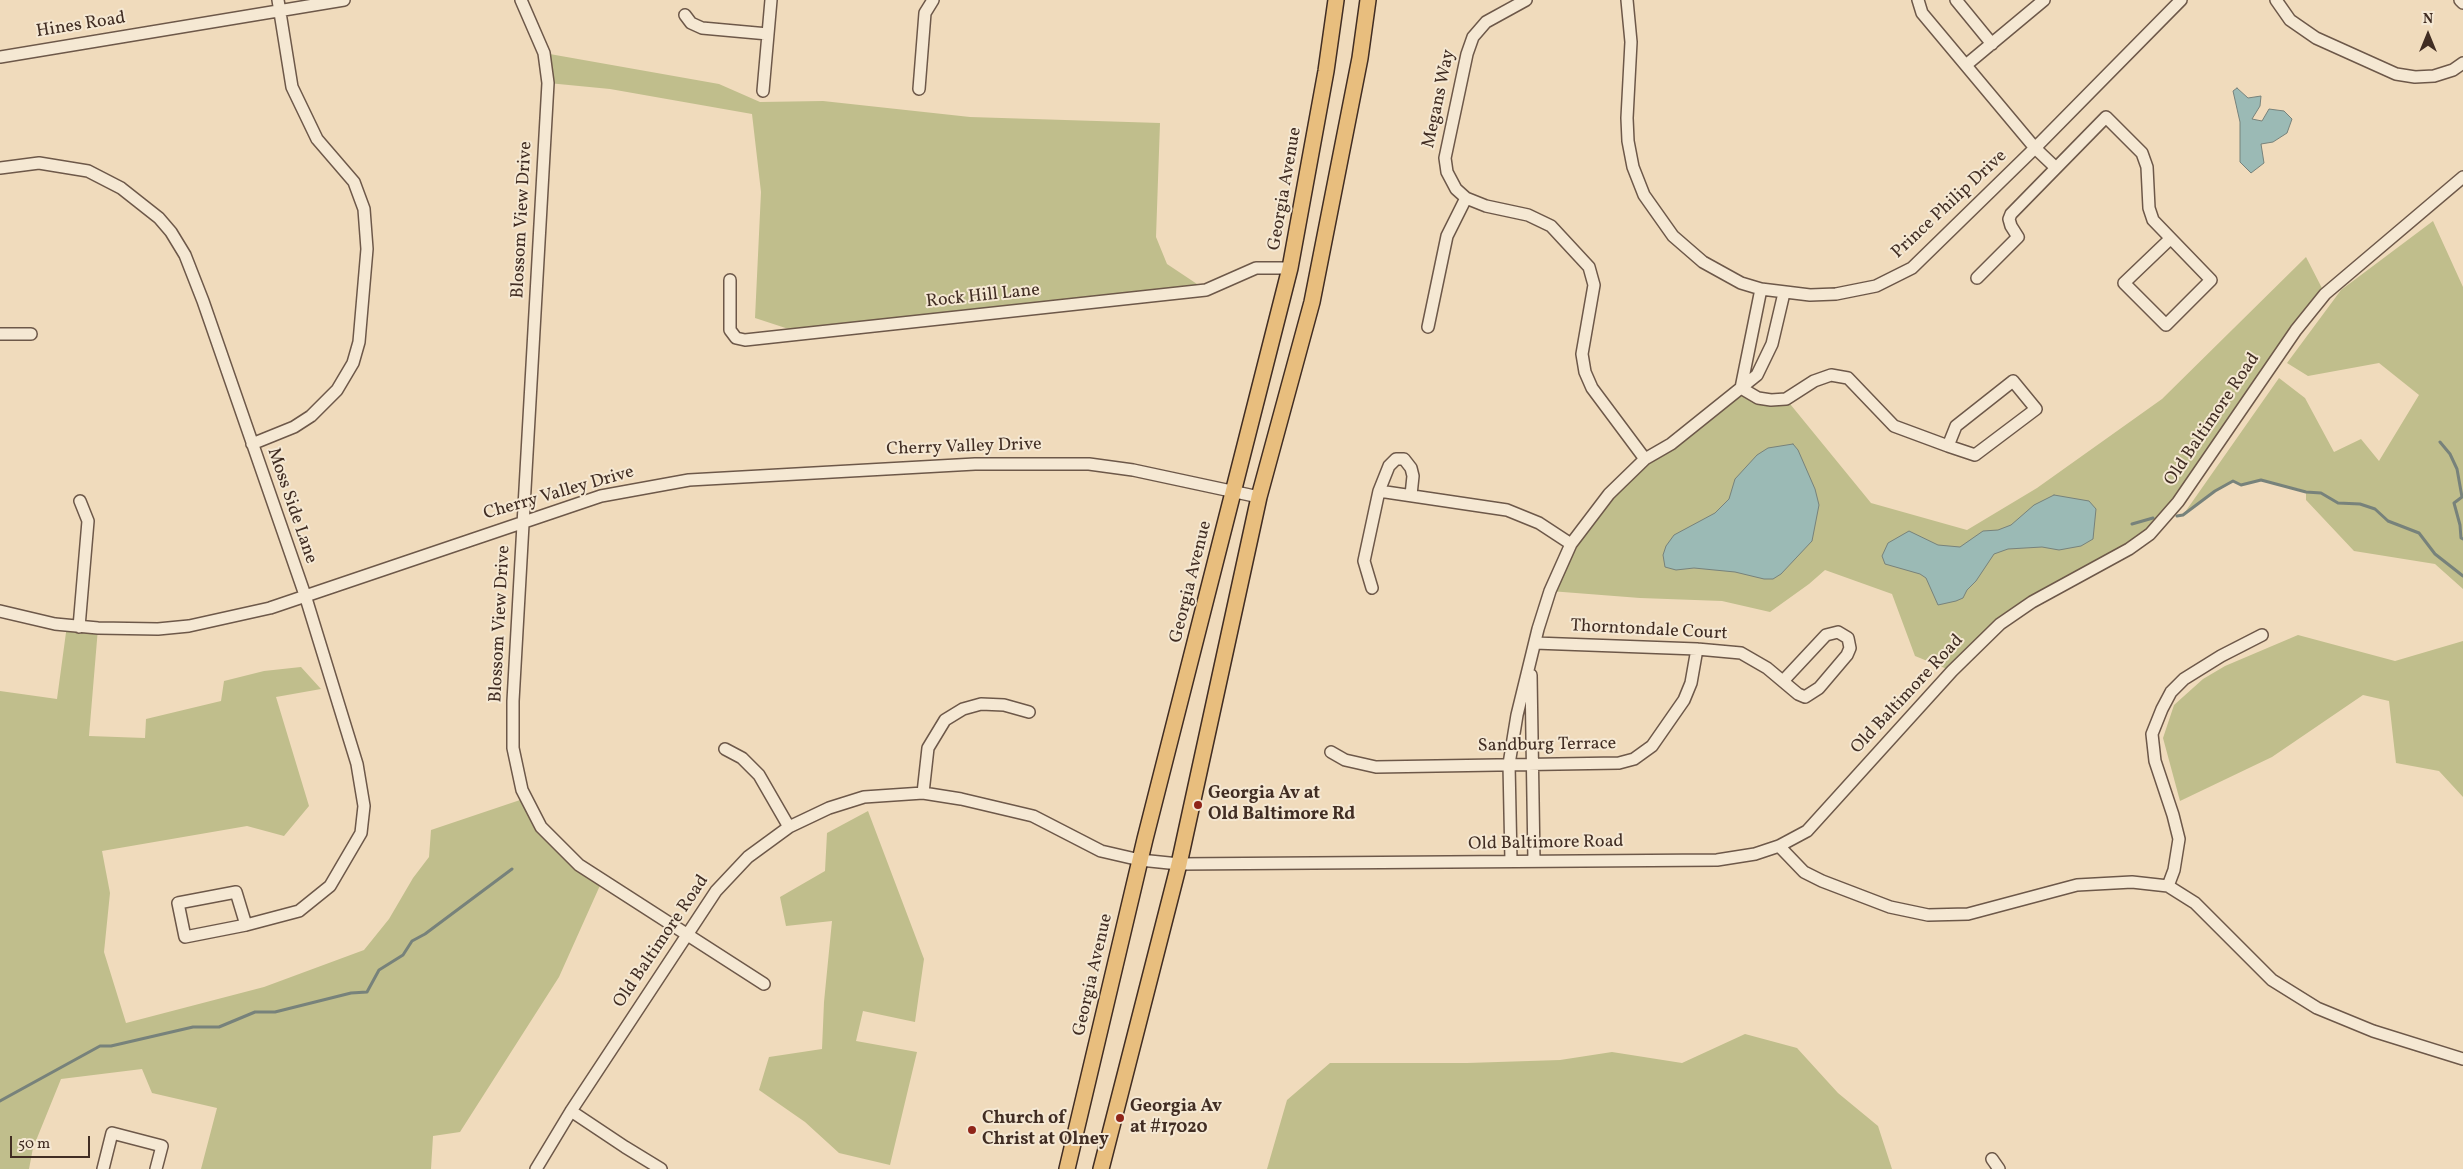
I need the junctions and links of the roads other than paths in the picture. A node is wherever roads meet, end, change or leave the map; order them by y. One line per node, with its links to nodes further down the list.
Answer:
1 (344, 0): 16 (street, Hines Road)
2 (521, 0): 48 (street, Blossom View Drive)
3 (771, 0): 18 (street)
4 (933, 0): 23 (street)
5 (1336, 0): 31 (main road, Georgia Avenue)
6 (1368, 0): 46 (main road)
7 (1526, 0): 29 (street, Megans Way)
8 (1627, 0): 34 (street, Prince Philip Drive)
9 (1918, 0): 22 (street)
10 (1956, 0): 19 (street)
11 (2044, 0): 19 (street)
12 (2182, 0): 25 (street, Prince Philip Drive)
13 (2276, 0): 21 (street)
14 (2460, 0): 15 (street)
15 (2463, 3)
16 (279, 6): 20 (street, Hines Road); 40 (street)
17 (685, 15): 18 (street)
18 (768, 34): 24 (street)
19 (1992, 44): 22 (street)
20 (0, 57)
21 (2463, 63)
22 (1966, 65): 25 (street)
23 (919, 90)
24 (763, 91)
25 (2035, 148): 26 (street); 35 (street, Prince Philip Drive)
26 (2055, 167): 30 (street); 32 (street)
27 (0, 168): 40 (street, Moss Side Lane)
28 (2463, 176): 66 (street, Old Baltimore Road)
29 (1466, 198): 36 (street); 42 (street)
30 (2170, 239): 30 (street)
31 (1290, 268): 33 (street, Rock Hill Lane); 44 (main road, Georgia Avenue)
32 (1977, 278)
33 (730, 280)
34 (1761, 289): 35 (street, Prince Philip Drive); 39 (street)
35 (1784, 293): 39 (street)
36 (1428, 327)
37 (0, 334): 38 (street)
38 (31, 334)
39 (1740, 388): 41 (street); 42 (street)
40 (252, 444): 51 (street, Moss Side Lane)
41 (1948, 446): 41 (street)
42 (1645, 460): 49 (street)
43 (1379, 491): 45 (street); 45 (street); 50 (street)
44 (1235, 492): 46 (street, Cherry Valley Drive); 48 (street, Cherry Valley Drive); 67 (main road, Georgia Avenue)
45 (1411, 495): 49 (street)
46 (1260, 497): 70 (main road)
47 (80, 501): 53 (street)
48 (524, 520): 51 (street, Cherry Valley Drive); 73 (street, Blossom View Drive)
49 (1571, 544): 55 (street)
50 (1372, 588)
51 (305, 595): 53 (street, Cherry Valley Drive); 72 (street, Moss Side Lane)
52 (0, 611): 53 (street, Cherry Valley Drive)
53 (79, 627)
54 (2262, 635): 71 (street)
55 (1535, 643): 56 (street, Thorntondale Court); 57 (street)
56 (1697, 649): 58 (street, Thorntondale Court); 63 (street, Sandburg Terrace)
57 (1530, 665): 62 (street); 63 (street)
58 (1783, 681): 58 (street, Thorntondale Court)
59 (1029, 712): 64 (street)
60 (725, 749): 65 (street)
61 (1331, 752): 62 (street, Sandburg Terrace)
62 (1509, 764): 63 (street, Sandburg Terrace); 68 (street)
63 (1532, 764): 69 (street)
64 (923, 793): 65 (street, Old Baltimore Road); 67 (street, Old Baltimore Road)
65 (789, 827): 73 (street, Old Baltimore Road)
66 (1779, 846): 69 (street, Old Baltimore Road); 71 (street)
67 (1140, 860): 70 (street, Old Baltimore Road); 82 (main road, Georgia Avenue)
68 (1511, 861): 69 (street, Old Baltimore Road); 70 (street, Old Baltimore Road)
69 (1534, 861)
70 (1179, 864): 83 (main road)
71 (2168, 886): 75 (street)
72 (246, 925): 72 (street, Moss Side Lane)
73 (685, 935): 74 (street, Blossom View Drive); 76 (street, Old Baltimore Road)
74 (764, 984)
75 (2463, 1059)
76 (572, 1110): 80 (street, Old Baltimore Road); 81 (street)
77 (1992, 1159): 84 (street)
78 (103, 1169): 79 (street)
79 (156, 1169)
80 (536, 1169)
81 (661, 1169)
82 (1067, 1169)
83 (1101, 1169)
84 (1999, 1169)

